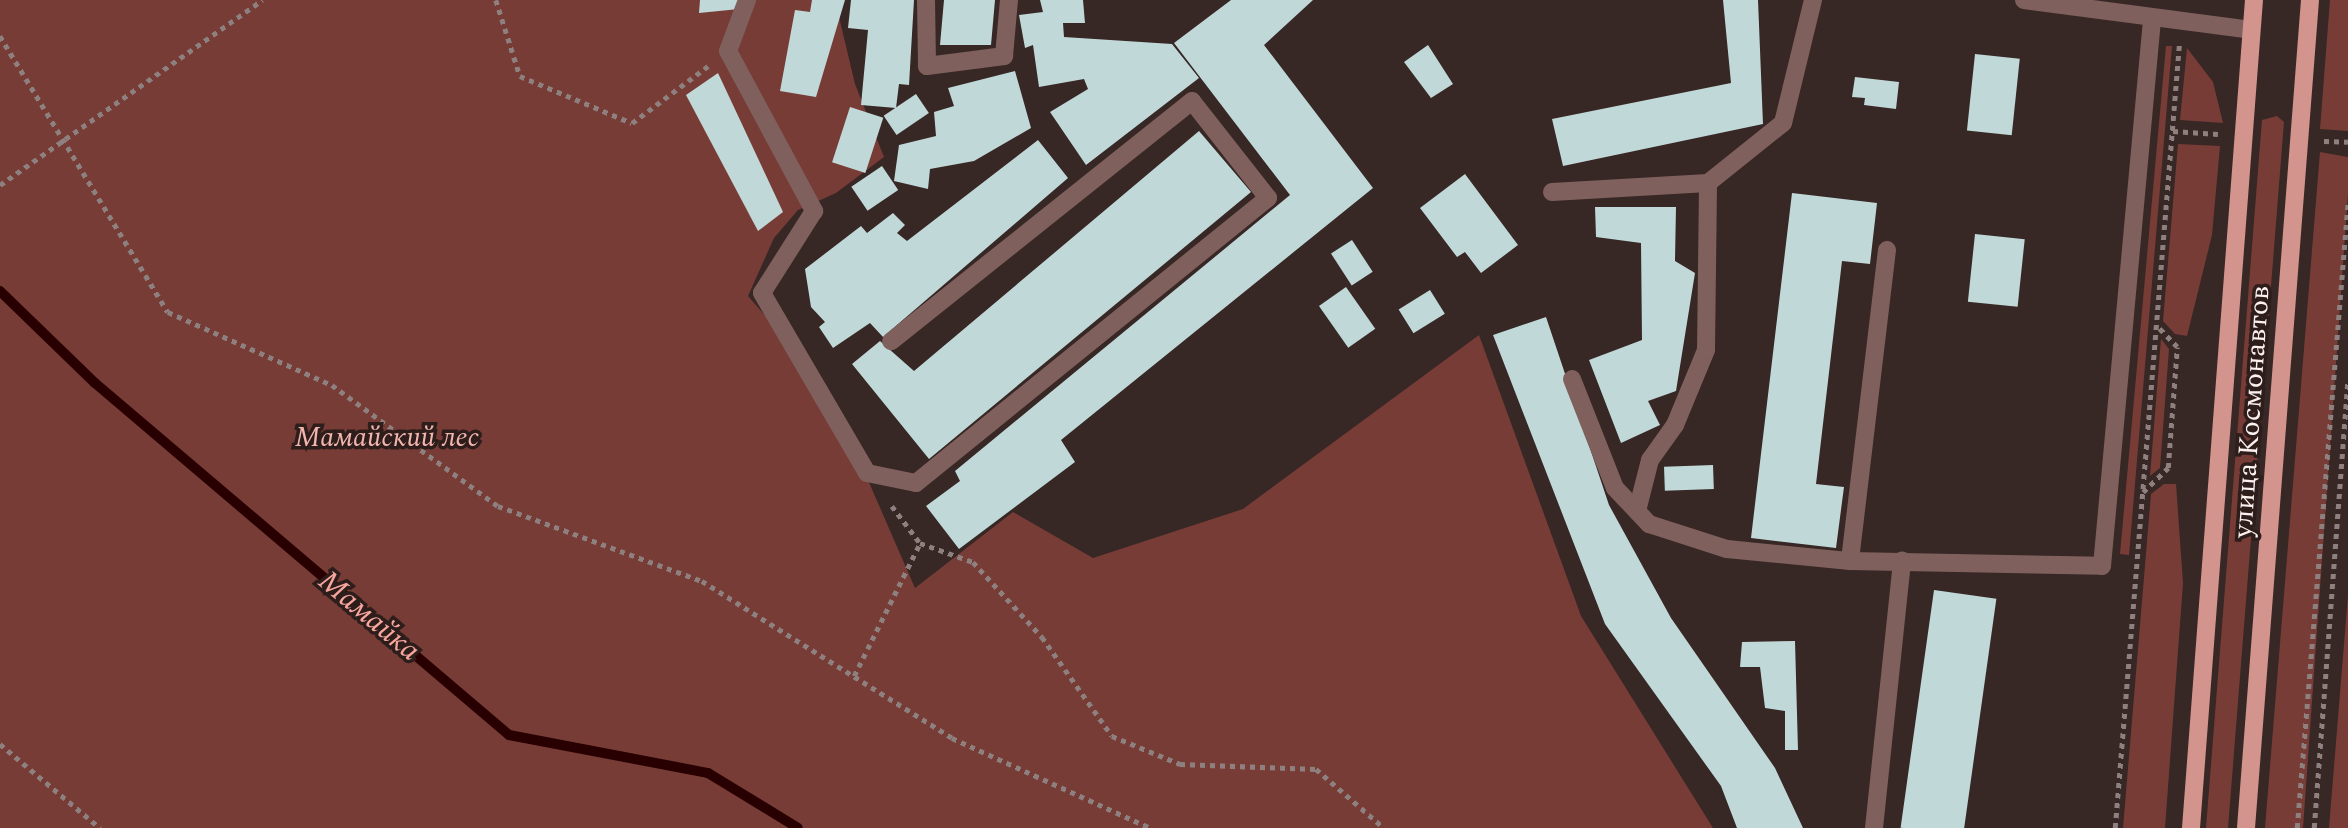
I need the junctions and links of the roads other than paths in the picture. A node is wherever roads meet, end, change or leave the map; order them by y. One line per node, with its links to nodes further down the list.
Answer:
1 (747, 0): 13 (street)
2 (926, 0): 3 (street)
3 (1009, 0)
4 (1813, 0): 10 (street)
5 (2024, 0): 8 (street)
6 (2253, 0): 9 (main road, улица Космонавтов)
7 (2310, 0): 20 (main road, улица Космонавтов)
8 (2152, 20): 9 (street); 16 (street)
9 (2251, 30): 19 (main road, улица Космонавтов)
10 (1708, 183): 11 (street); 15 (street)
11 (1552, 192)
12 (1887, 250): 17 (street)
13 (891, 341)
14 (1572, 379): 15 (street)
15 (1637, 510): 17 (street)
16 (1902, 560): 17 (street); 18 (street)
17 (1850, 561)
18 (1874, 828)
19 (2191, 828)
20 (2246, 828)

